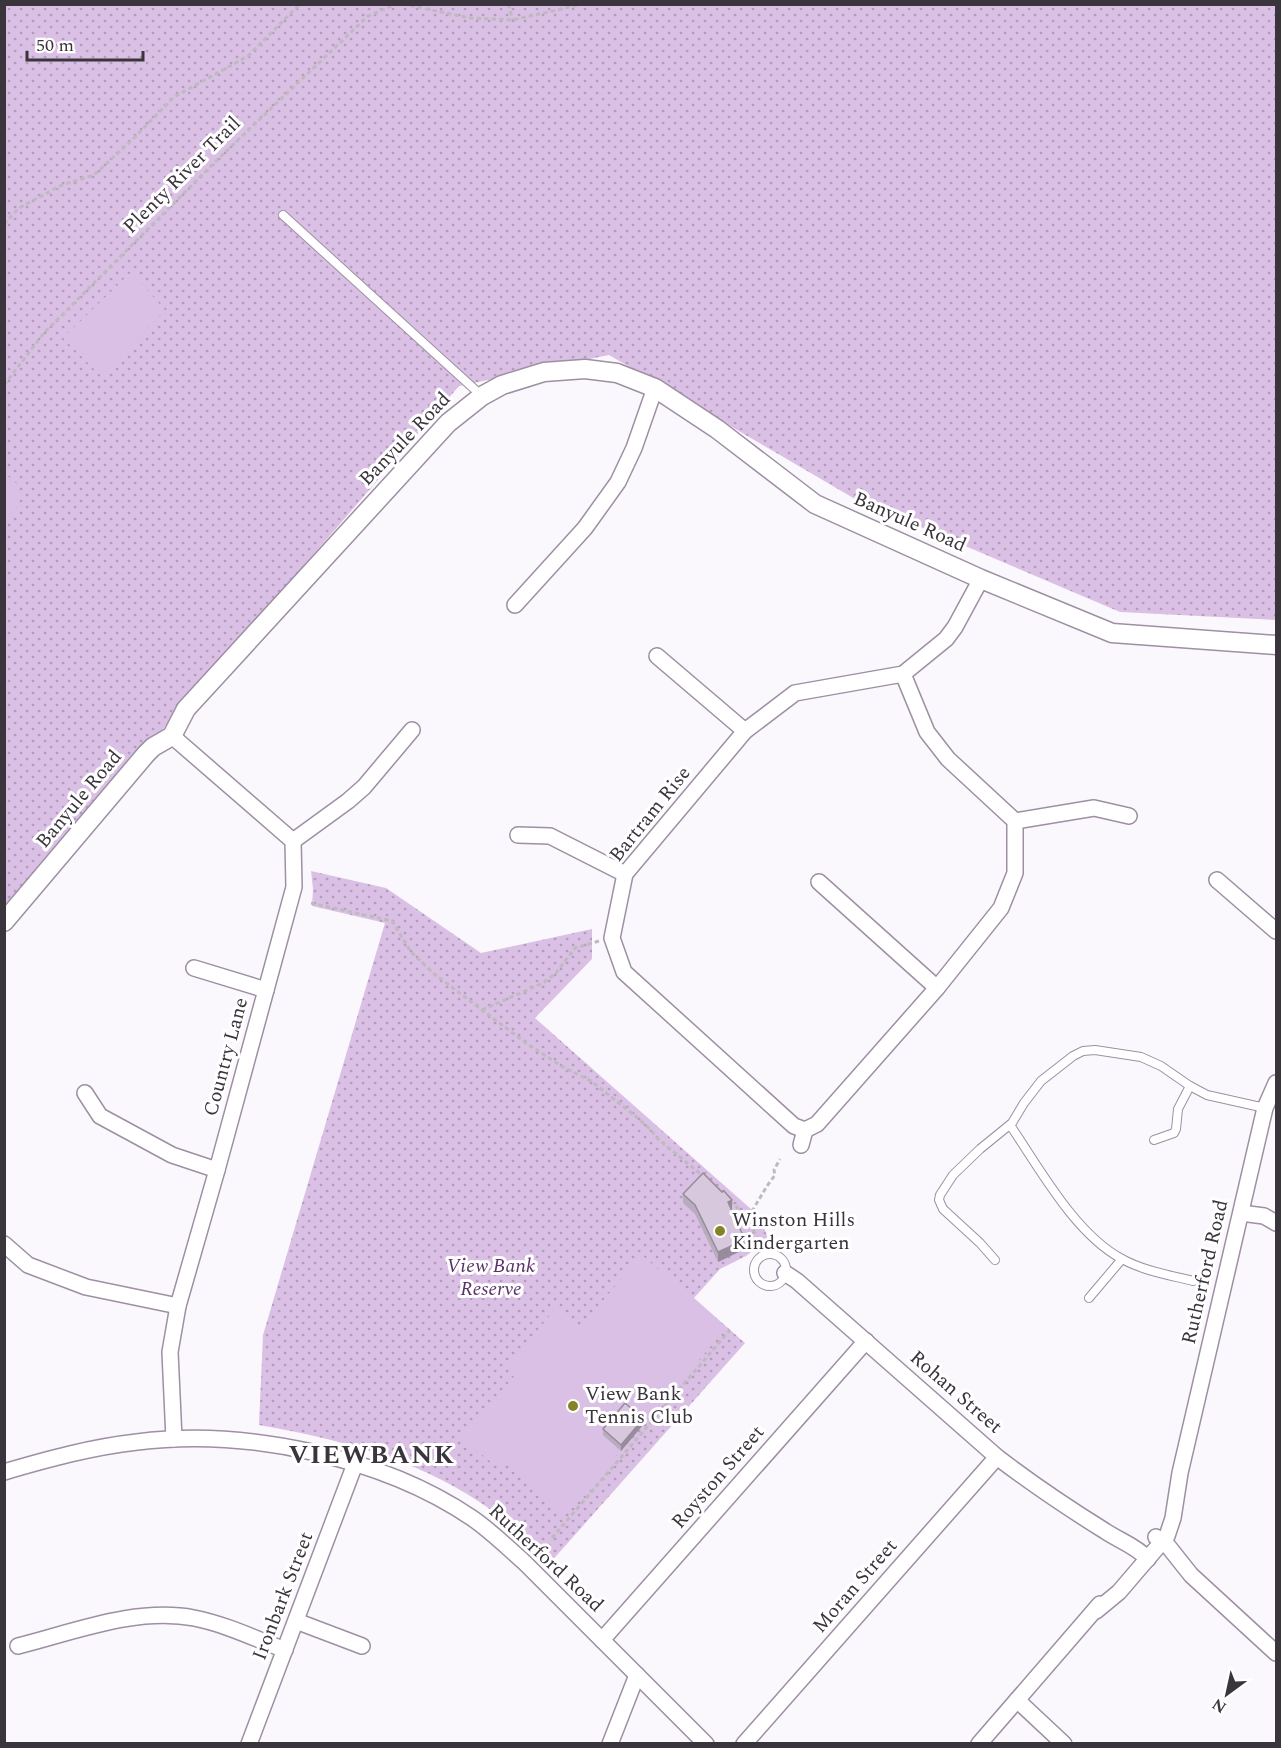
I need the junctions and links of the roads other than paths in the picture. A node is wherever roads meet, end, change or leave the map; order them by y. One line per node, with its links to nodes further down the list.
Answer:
1 (283, 215): 3 (lane)
2 (655, 388): 3 (street, Banyule Road); 4 (street, Banyule Road); 5 (street)
3 (482, 396): 11 (street, Banyule Road)
4 (981, 579): 6 (street, Banyule Road); 8 (street, Bartram Rise)
5 (515, 605)
6 (1276, 645)
7 (657, 656): 10 (street)
8 (903, 674): 10 (street, Bartram Rise); 13 (street)
9 (412, 730): 15 (street)
10 (745, 731): 16 (street, Bartram Rise)
11 (172, 736): 15 (street); 19 (street, Banyule Road)
12 (1129, 816): 13 (street)
13 (1015, 820): 22 (street)
14 (518, 835): 16 (street)
15 (292, 841): 23 (street, Country Lane)
16 (626, 874): 22 (street, Bartram Rise)
17 (1217, 880): 20 (street)
18 (819, 882): 22 (street)
19 (4, 922)
20 (1276, 931)
21 (194, 969): 23 (street)
22 (937, 988)
23 (266, 990): 30 (street, Country Lane)
24 (1276, 1083): 27 (street, Rutherford Road)
25 (1190, 1086): 27 (lane); 28 (lane); 29 (lane)
26 (85, 1093): 30 (street)
27 (1265, 1108): 31 (street, Rutherford Road)
28 (1010, 1125): 34 (lane); 35 (lane)
29 (1154, 1140)
30 (217, 1170): 39 (street, Country Lane)
31 (1241, 1213): 32 (street); 45 (street, Rutherford Road)
32 (1276, 1223)
33 (4, 1244): 39 (street)
34 (1122, 1259): 37 (lane); 38 (lane)
35 (995, 1260)
36 (785, 1273): 36 (lane); 40 (street, Rohan Street)
37 (1193, 1281)
38 (1089, 1298)
39 (178, 1306): 41 (street, Country Lane)
40 (866, 1341): 42 (street, Rohan Street); 47 (street, Royston Street)
41 (174, 1439): 43 (street, Rutherford Road); 44 (street, Rutherford Road)
42 (997, 1457): 45 (street, Rohan Street); 57 (street, Moran Street)
43 (355, 1464): 46 (street, Ironbark Street); 47 (street, Rutherford Road)
44 (4, 1472)
45 (1149, 1551): 51 (street, Rohan Street); 53 (street, Rutherford Road)
46 (296, 1621): 49 (street); 50 (street, Ironbark Street)
47 (602, 1640): 52 (street, Rutherford Road)
48 (18, 1646): 50 (street)
49 (362, 1646)
50 (285, 1650): 54 (street, Ironbark Street)
51 (1276, 1653)
52 (637, 1675): 55 (street); 56 (street, Rutherford Road)
53 (1017, 1700): 58 (street, Rutherford Road); 59 (street)
54 (249, 1743)
55 (610, 1743)
56 (706, 1743)
57 (744, 1743)
58 (979, 1743)
59 (1064, 1743)

